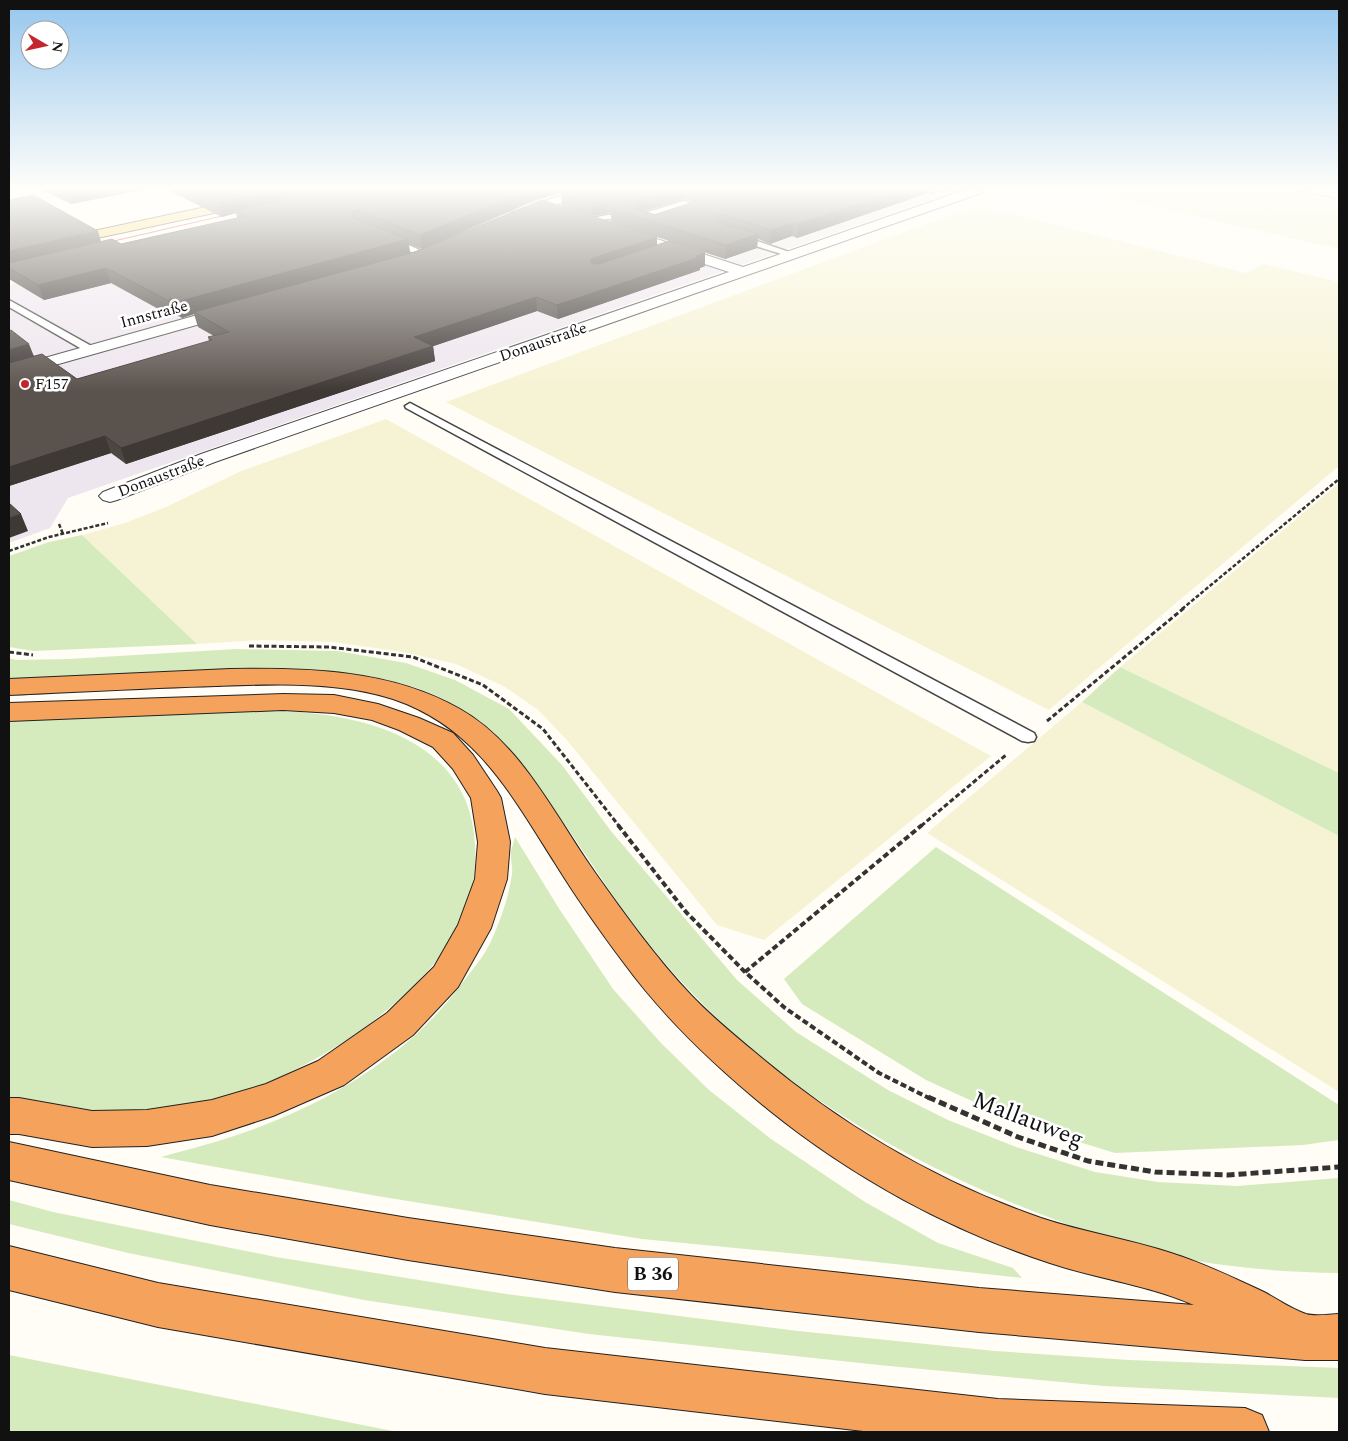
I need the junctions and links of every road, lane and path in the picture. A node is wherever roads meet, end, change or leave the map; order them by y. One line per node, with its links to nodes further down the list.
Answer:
1 (419, 257): 4 (street)
2 (699, 257): 5 (street)
3 (787, 257): 5 (street, Donaustraße)
4 (403, 263)
5 (744, 272): 11 (street, Donaustraße)
6 (9, 303): 8 (lane)
7 (248, 306): 8 (street, Innstraße)
8 (90, 350): 9 (street, Innstraße)
9 (9, 373)
10 (410, 406): 16 (lane)
11 (110, 496)
12 (59, 524): 13 (path)
13 (64, 534)
14 (9, 687): 22 (highway)
15 (9, 712): 18 (highway)
16 (1028, 737)
17 (745, 972): 20 (path, Mallauweg)
18 (9, 1116)
19 (9, 1161): 22 (highway, B 36)
20 (1339, 1167)
21 (9, 1268): 23 (highway)
22 (1322, 1337)
23 (1245, 1432)

